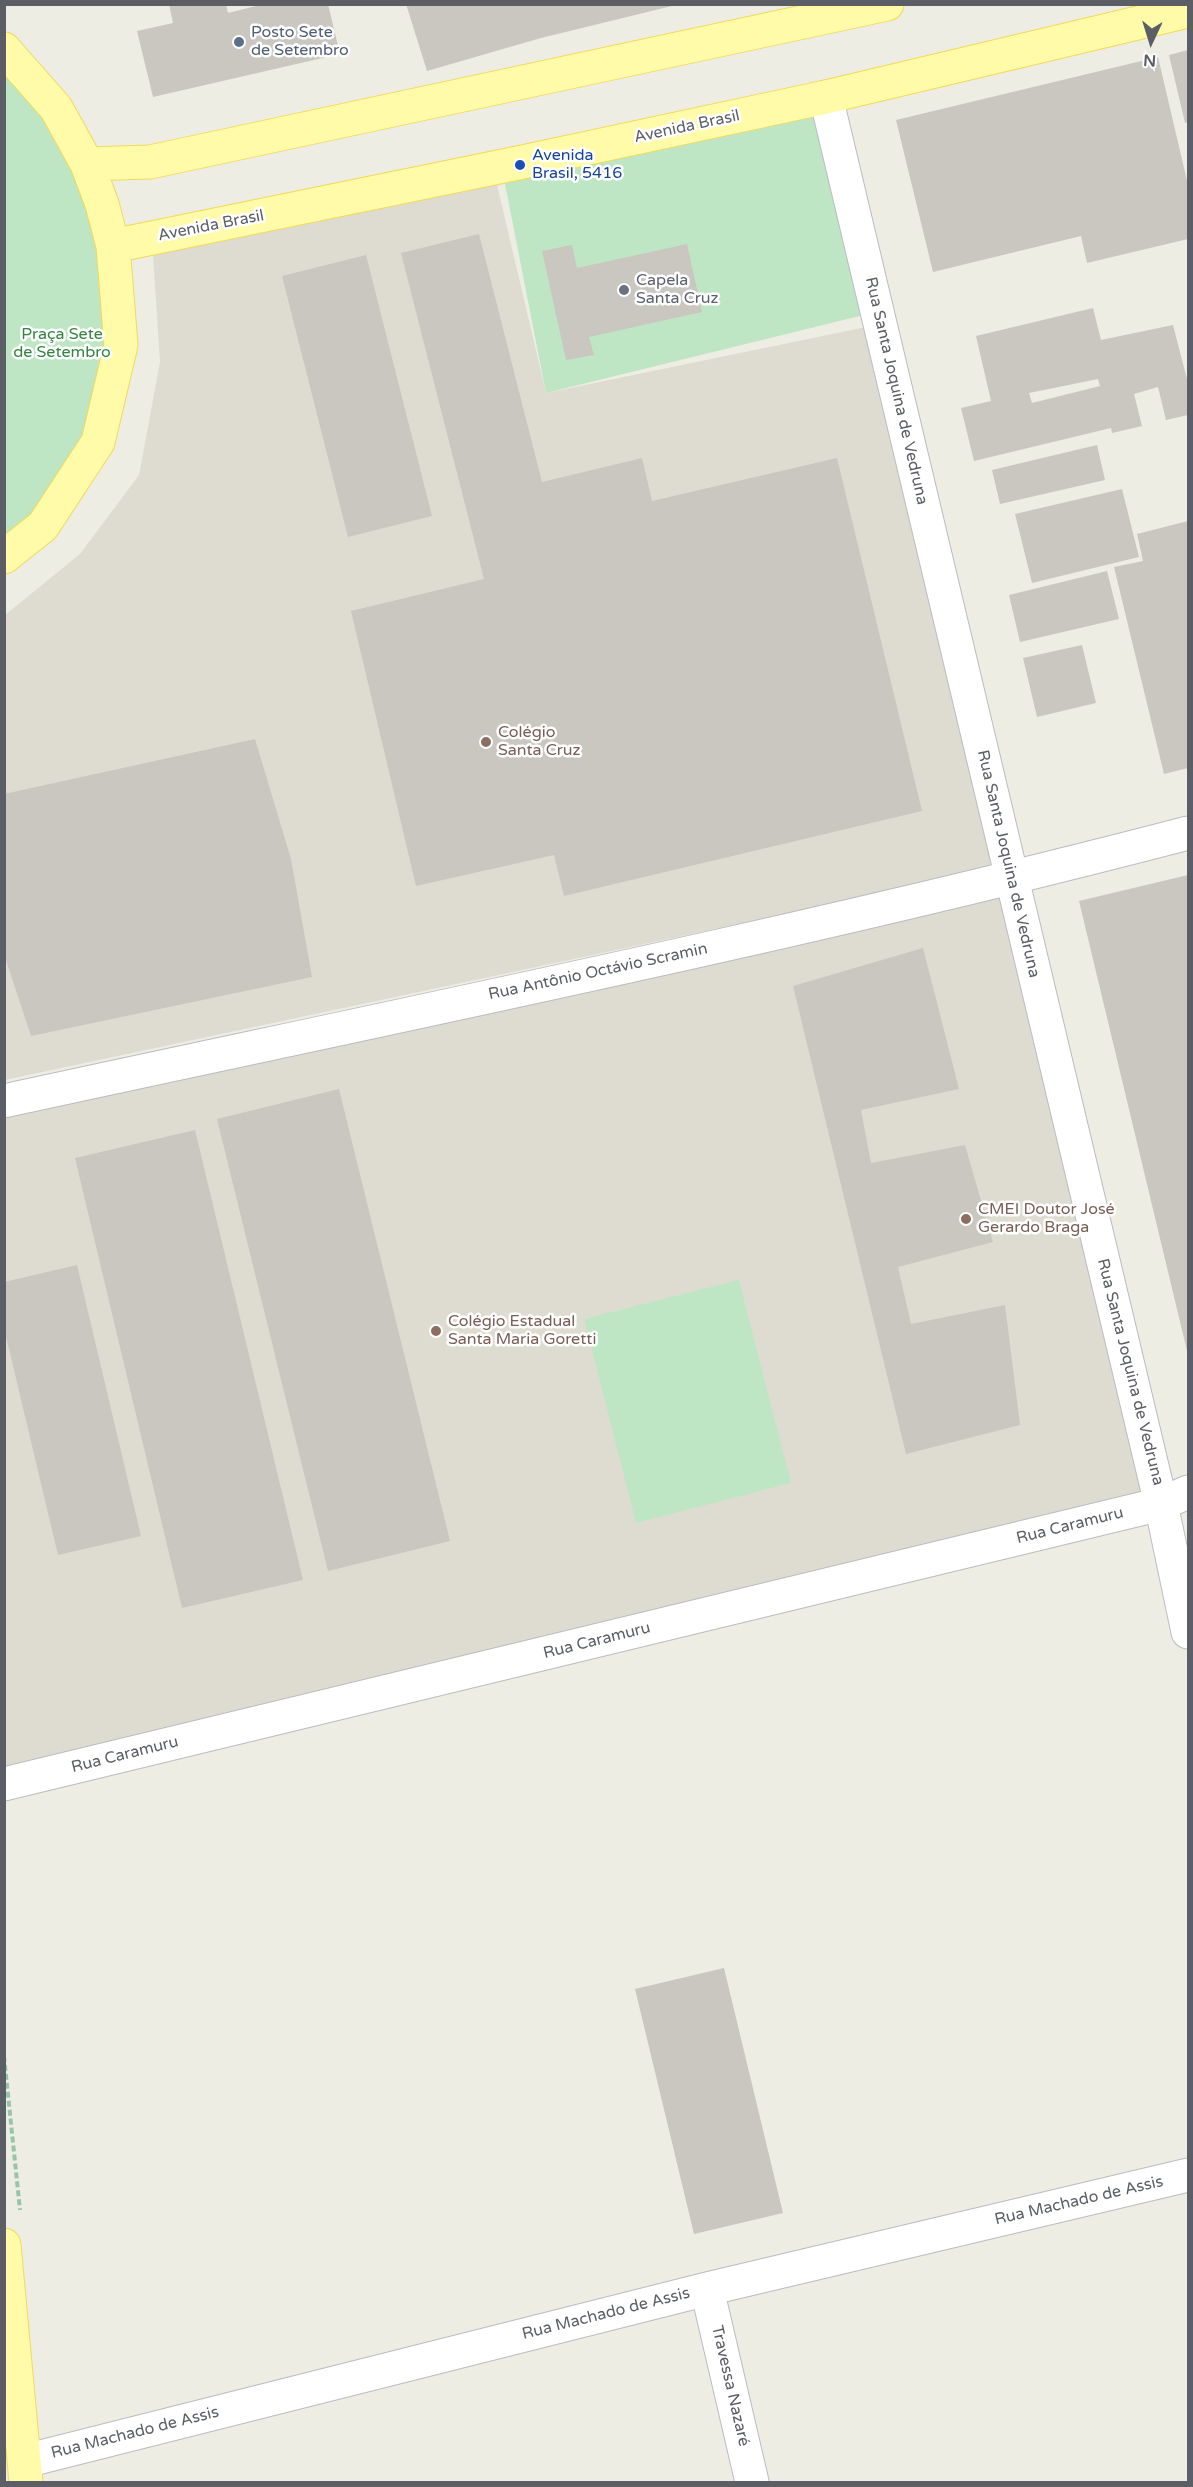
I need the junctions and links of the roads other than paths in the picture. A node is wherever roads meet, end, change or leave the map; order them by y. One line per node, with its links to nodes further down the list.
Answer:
1 (887, 4): 3 (main road)
2 (1188, 11): 5 (main road, Avenida Brasil)
3 (801, 13): 6 (main road)
4 (4, 50): 6 (main road)
5 (826, 97): 7 (main road, Avenida Brasil); 10 (street, Rua Santa Joquina de Vedruna)
6 (87, 164): 7 (main road)
7 (113, 246): 8 (main road)
8 (4, 557)
9 (1188, 833): 10 (street, Rua Antônio Octávio Scramin)
10 (1011, 879): 11 (street, Rua Antônio Octávio Scramin); 12 (street, Rua Santa Joquina de Vedruna)
11 (4, 1101)
12 (1175, 1498): 13 (street, Rua Santa Joquina de Vedruna); 14 (street, Rua Caramuru)
13 (1188, 1632)
14 (4, 1784)
15 (1188, 2175): 17 (street, Rua Machado de Assis)
16 (4, 2245): 18 (main road)
17 (707, 2289): 18 (street, Rua Machado de Assis); 19 (street, Travessa Nazaré)
18 (15, 2468)
19 (752, 2482)

